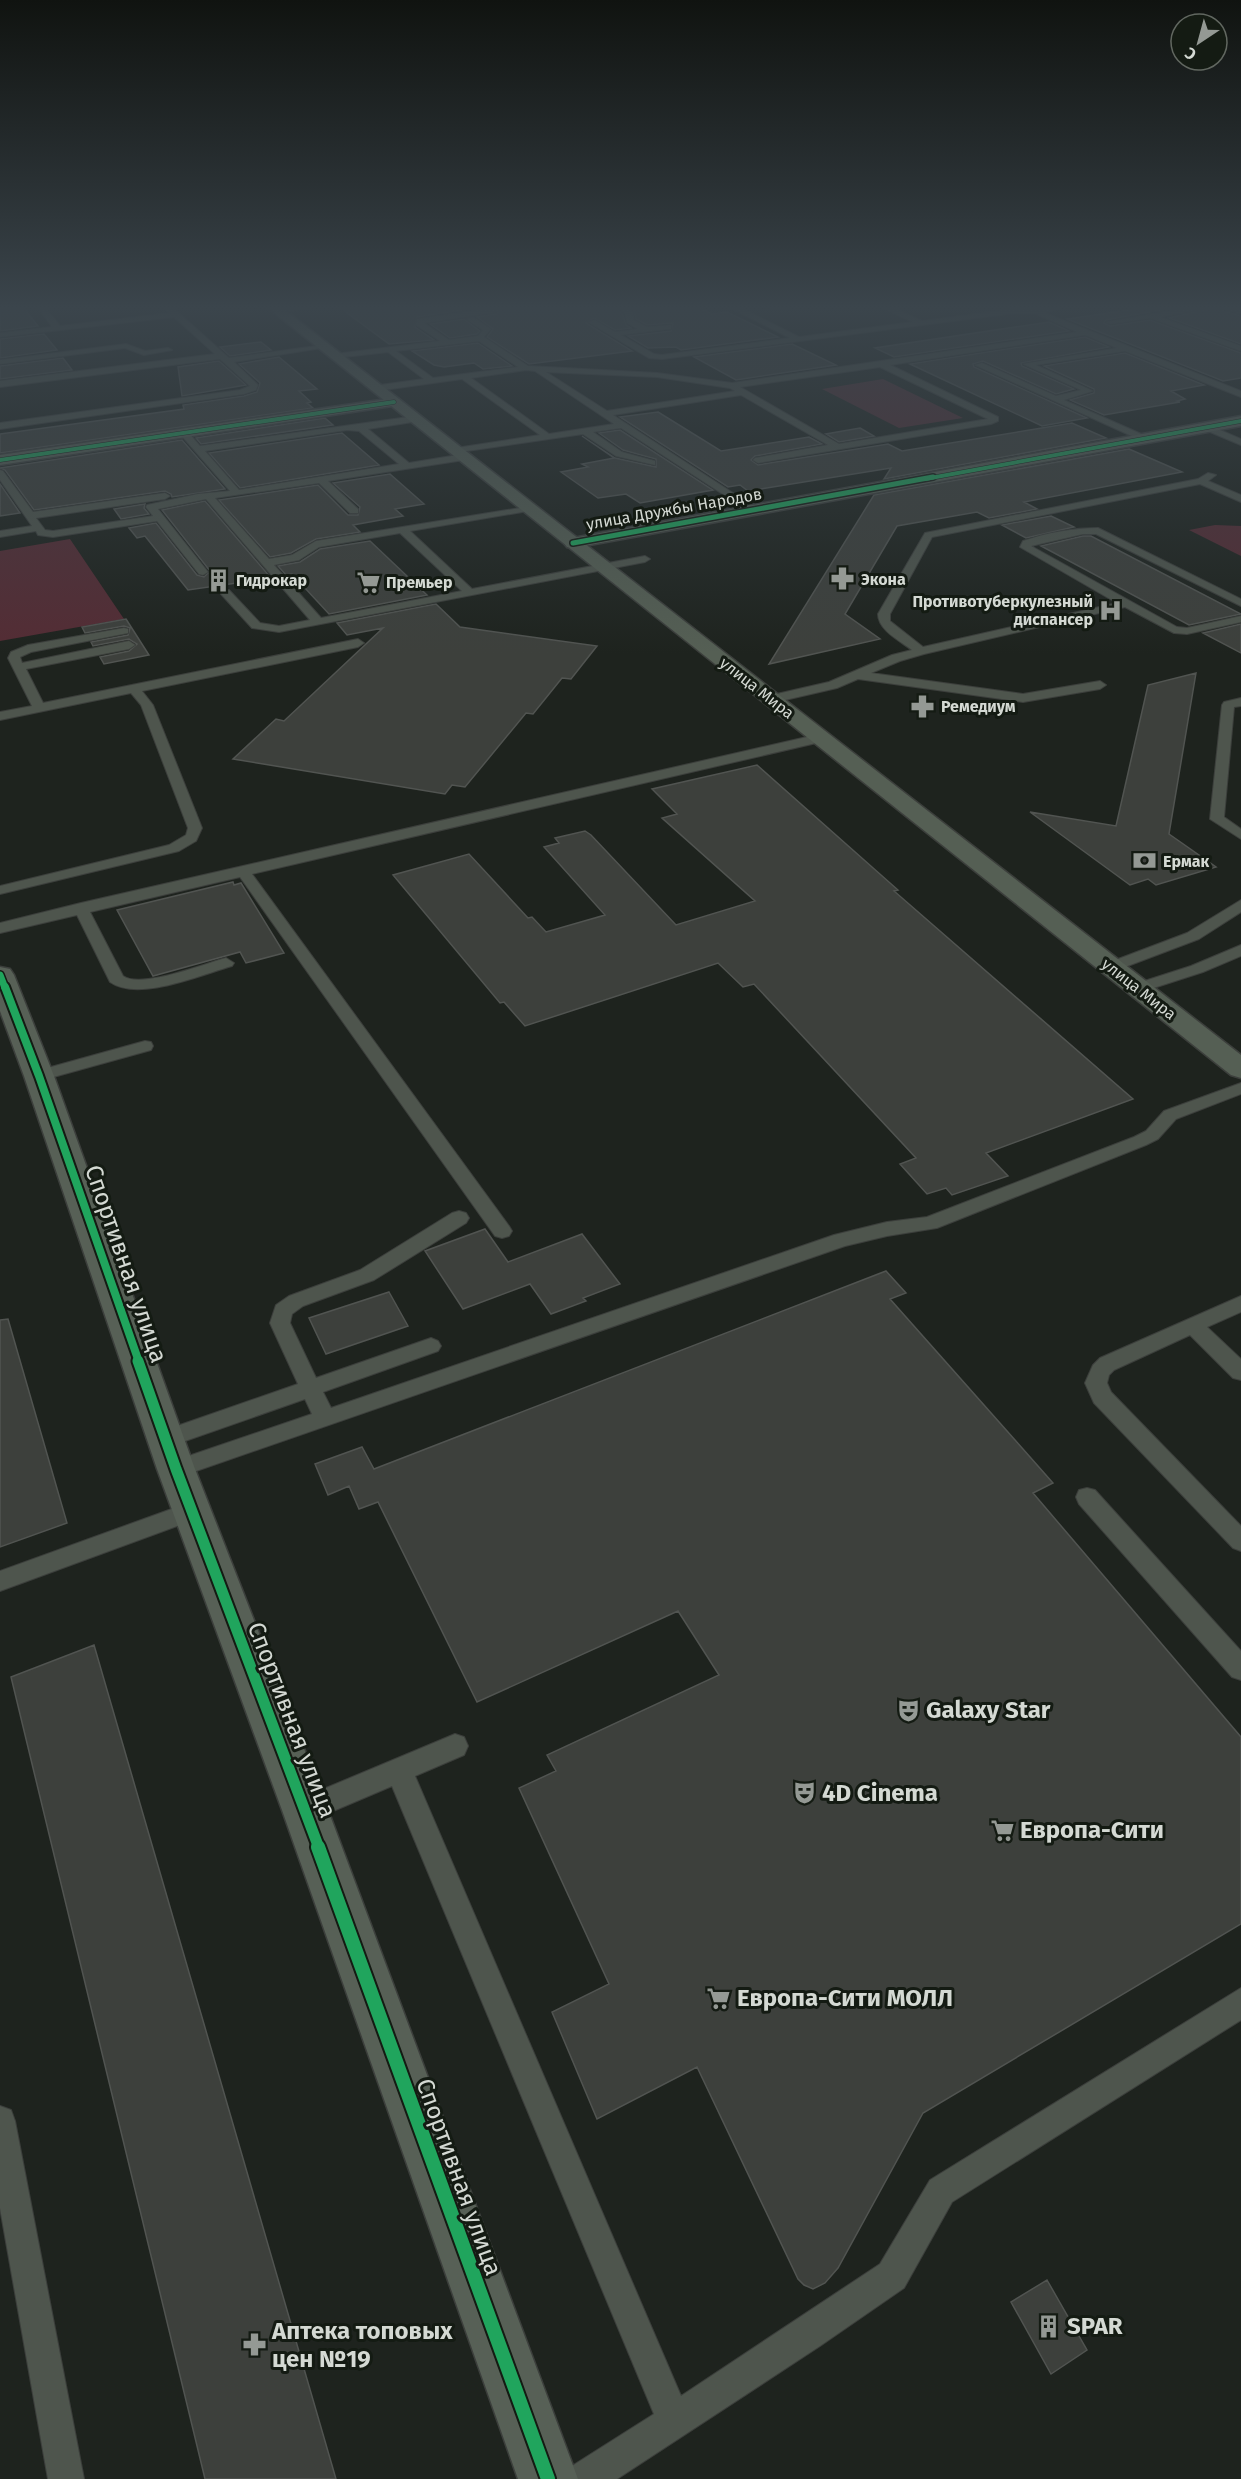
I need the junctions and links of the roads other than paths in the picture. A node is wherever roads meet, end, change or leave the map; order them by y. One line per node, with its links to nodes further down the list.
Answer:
1 (23, 423): 12 (lane)
2 (254, 423): 16 (street)
3 (393, 423): 14 (lane)
4 (421, 423): 22 (main road, улица Мира)
5 (528, 423): 17 (lane)
6 (619, 423): 11 (lane)
7 (795, 423): 20 (lane)
8 (973, 423): 20 (lane)
9 (1109, 423): 18 (lane)
10 (1231, 423): 13 (street, улица Дружбы Народов)
11 (623, 425): 15 (lane); 33 (lane)
12 (0, 426)
13 (1206, 427): 18 (street, улица Дружбы Народов); 19 (lane)
14 (361, 428): 21 (lane); 26 (lane)
15 (585, 431): 17 (lane); 25 (lane)
16 (184, 433): 21 (lane); 23 (street)
17 (548, 437): 22 (lane)
18 (1144, 438): 33 (street, улица Дружбы Народов)
19 (1241, 442)
20 (836, 446): 24 (lane)
21 (199, 449): 29 (lane)
22 (460, 454): 26 (lane); 32 (main road, улица Мира)
23 (0, 460)
24 (758, 460)
25 (652, 463)
26 (407, 466): 28 (lane)
27 (0, 473): 35 (lane)
28 (321, 480): 29 (lane); 34 (lane)
29 (233, 489): 30 (lane); 35 (lane)
30 (209, 497): 36 (lane); 42 (lane)
31 (1241, 499): 54 (lane)
32 (528, 508): 38 (lane); 40 (main road, улица Мира)
33 (752, 510): 40 (street, улица Дружбы Народов)
34 (354, 511)
35 (28, 516): 37 (lane)
36 (159, 518): 37 (lane); 44 (lane)
37 (36, 528): 39 (lane)
38 (402, 529): 42 (lane); 46 (lane)
39 (0, 534)
40 (573, 543): 43 (main road, улица Мира)
41 (645, 559): 43 (lane)
42 (267, 563): 50 (lane)
43 (603, 567): 46 (lane); 59 (main road, улица Мира)
44 (203, 572)
45 (225, 592): 50 (lane)
46 (469, 592): 50 (lane)
47 (1241, 603): 48 (lane)
48 (1125, 604): 49 (lane); 54 (lane)
49 (1241, 619)
50 (318, 622)
51 (124, 631): 55 (lane)
52 (357, 643): 58 (lane)
53 (129, 645): 55 (lane)
54 (921, 651): 56 (lane)
55 (18, 666): 61 (lane)
56 (857, 675): 57 (lane); 59 (lane)
57 (1100, 685)
58 (134, 688): 61 (lane); 68 (lane)
59 (772, 699): 63 (main road, улица Мира)
60 (1241, 702): 64 (lane)
61 (39, 708): 62 (lane)
62 (0, 716)
63 (820, 738): 67 (lane); 74 (main road, улица Мира)
64 (1224, 741): 65 (lane); 66 (lane)
65 (1241, 743)
66 (1241, 834)
67 (242, 870): 70 (lane); 82 (lane)
68 (0, 890)
69 (1241, 905): 74 (lane)
70 (81, 908): 71 (lane); 73 (lane)
71 (0, 928)
72 (1241, 950): 75 (lane)
73 (226, 963)
74 (1112, 967): 75 (main road, улица Мира)
75 (1138, 988): 78 (main road, улица Мира)
76 (4, 995): 79 (street, Спортивная улица)
77 (145, 1046): 79 (lane)
78 (1241, 1069)
79 (39, 1076): 89 (street, Спортивная улица)
80 (1241, 1088): 88 (lane)
81 (459, 1218): 87 (lane)
82 (502, 1231)
83 (1241, 1303): 84 (lane)
84 (1192, 1325): 86 (lane); 92 (lane)
85 (432, 1346): 87 (lane)
86 (1241, 1372)
87 (310, 1388): 88 (lane); 89 (lane)
88 (325, 1419): 89 (lane)
89 (171, 1454): 91 (street, Спортивная улица)
90 (1087, 1497): 94 (lane)
91 (191, 1510): 93 (lane); 97 (street, Спортивная улица)
92 (1241, 1541)
93 (0, 1581)
94 (1241, 1669)
95 (455, 1746): 96 (lane)
96 (399, 1770): 97 (lane); 100 (lane)
97 (305, 1810): 102 (street, Спортивная улица)
98 (1241, 2003): 100 (lane)
99 (1, 2137): 101 (lane)
100 (675, 2422): 103 (lane)
101 (66, 2479)
102 (548, 2479)
103 (585, 2479)

